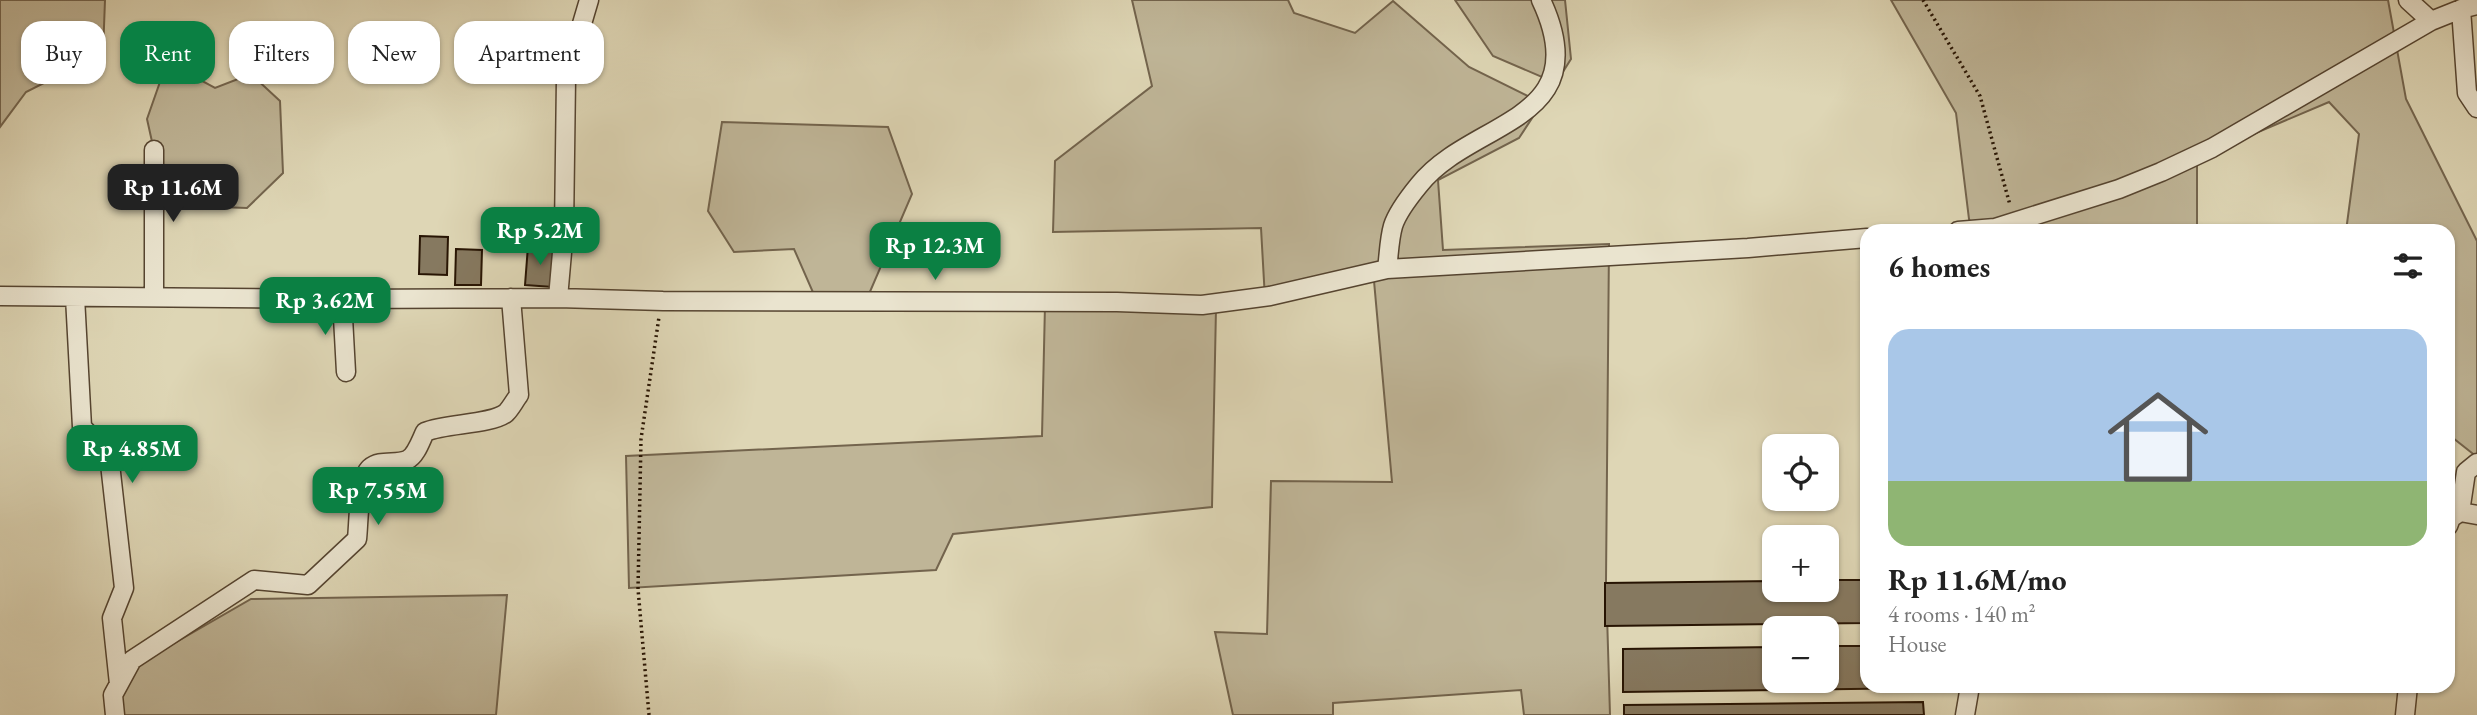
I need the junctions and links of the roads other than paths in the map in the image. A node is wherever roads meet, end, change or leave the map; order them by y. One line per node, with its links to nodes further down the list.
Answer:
1 (589, 0): 15 (street)
2 (1541, 0): 10 (street)
3 (2408, 0): 5 (street)
4 (2469, 7): 5 (street); 6 (street)
5 (2431, 21): 8 (street)
6 (2477, 108)
7 (154, 150): 13 (street)
8 (2010, 224)
9 (1860, 239): 10 (street)
10 (1387, 269): 15 (street)
11 (0, 296): 12 (street)
12 (75, 297): 13 (street); 20 (street)
13 (154, 297): 16 (street)
14 (512, 298): 15 (street); 16 (street); 20 (street)
15 (558, 298)
16 (342, 299): 17 (street)
17 (346, 372)
18 (2477, 463): 19 (street)
19 (2469, 513)
20 (119, 684): 23 (street)
21 (1969, 693): 24 (street)
22 (2407, 693): 25 (street)
23 (115, 715)
24 (1965, 715)
25 (2405, 715)

